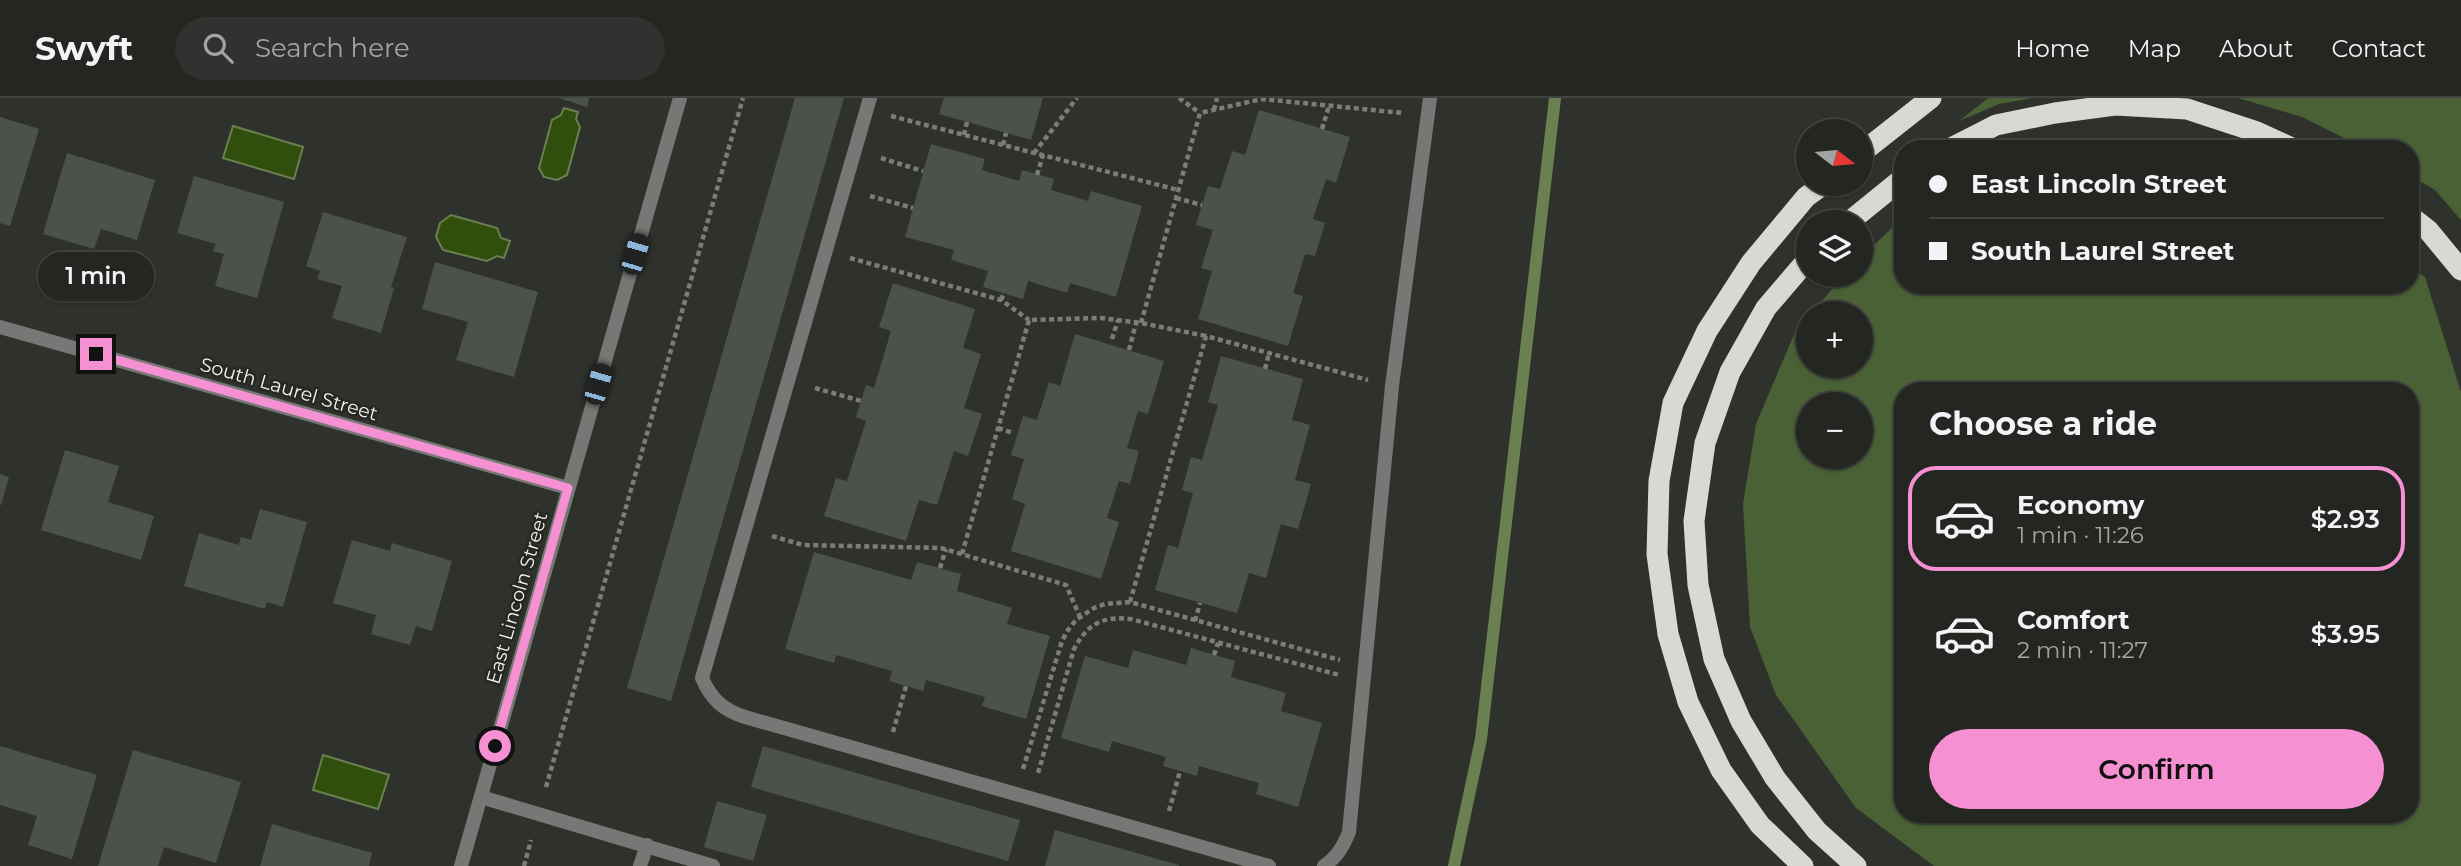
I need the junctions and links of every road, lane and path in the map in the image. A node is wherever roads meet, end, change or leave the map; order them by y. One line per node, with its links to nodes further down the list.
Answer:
1 (680, 98): 54 (street, East Lincoln Street)
2 (743, 98): 70 (path)
3 (1077, 98): 22 (path)
4 (1180, 98): 11 (path)
5 (1217, 98): 10 (path)
6 (1430, 98): 12 (street)
7 (1931, 98): 20 (highway)
8 (868, 104): 16 (path); 21 (street)
9 (1329, 106): 10 (path); 12 (path); 14 (path)
10 (1213, 110): 11 (path)
11 (1200, 113): 28 (path)
12 (1427, 116): 50 (street)
13 (967, 122): 16 (path)
14 (1322, 129)
15 (1006, 133): 19 (path)
16 (964, 135): 19 (path)
17 (1967, 140): 18 (highway)
18 (2274, 140)
19 (1003, 145): 22 (path)
20 (1873, 145)
21 (855, 150): 24 (path); 27 (street)
22 (1034, 153): 23 (path)
23 (1043, 155): 25 (path); 28 (path)
24 (923, 171)
25 (1037, 175)
26 (1894, 185): 33 (highway)
27 (844, 188): 32 (path); 35 (street)
28 (1178, 190): 30 (path)
29 (1807, 196): 82 (highway)
30 (1176, 198): 31 (path); 42 (path)
31 (1202, 205)
32 (913, 208)
33 (1864, 210)
34 (2419, 223): 36 (highway)
35 (826, 252): 39 (path); 49 (street)
36 (2461, 270)
37 (1796, 273): 83 (highway)
38 (1004, 293): 39 (path)
39 (1001, 300): 40 (path)
40 (1029, 320): 41 (path); 52 (path)
41 (1118, 320): 42 (path); 45 (path)
42 (1139, 323): 44 (path); 46 (path)
43 (0, 327): 54 (street, South Laurel Street)
44 (1206, 336): 47 (path); 59 (path)
45 (1112, 340)
46 (1129, 350)
47 (1269, 354): 48 (path); 50 (path)
48 (1265, 369)
49 (788, 380): 51 (path); 55 (street)
50 (1392, 386): 65 (street)
51 (861, 401)
52 (998, 428): 53 (path); 57 (path)
53 (1013, 433)
54 (568, 488): 72 (street, East Lincoln Street)
55 (746, 528): 56 (path); 68 (street)
56 (946, 549): 57 (path); 58 (path)
57 (962, 554): 61 (path)
58 (940, 568)
59 (1130, 602): 61 (path); 62 (path)
60 (1200, 603): 62 (path)
61 (1080, 617): 71 (path)
62 (1195, 621): 65 (path)
63 (1217, 643): 64 (path); 66 (path); 71 (path)
64 (1214, 655)
65 (1365, 666): 66 (street)
66 (1363, 681): 81 (street)
67 (906, 686): 68 (path)
68 (886, 757): 71 (street)
69 (1180, 771): 74 (path)
70 (545, 790)
71 (1023, 796): 74 (street)
72 (481, 797): 75 (street); 76 (street, East Lincoln Street)
73 (533, 836): 77 (path)
74 (1162, 836): 80 (street)
75 (647, 845): 78 (street); 79 (street)
76 (461, 866)
77 (524, 866)
78 (640, 866)
79 (713, 866)
80 (1269, 866)
81 (1324, 866)
82 (1803, 866)
83 (1856, 866)

